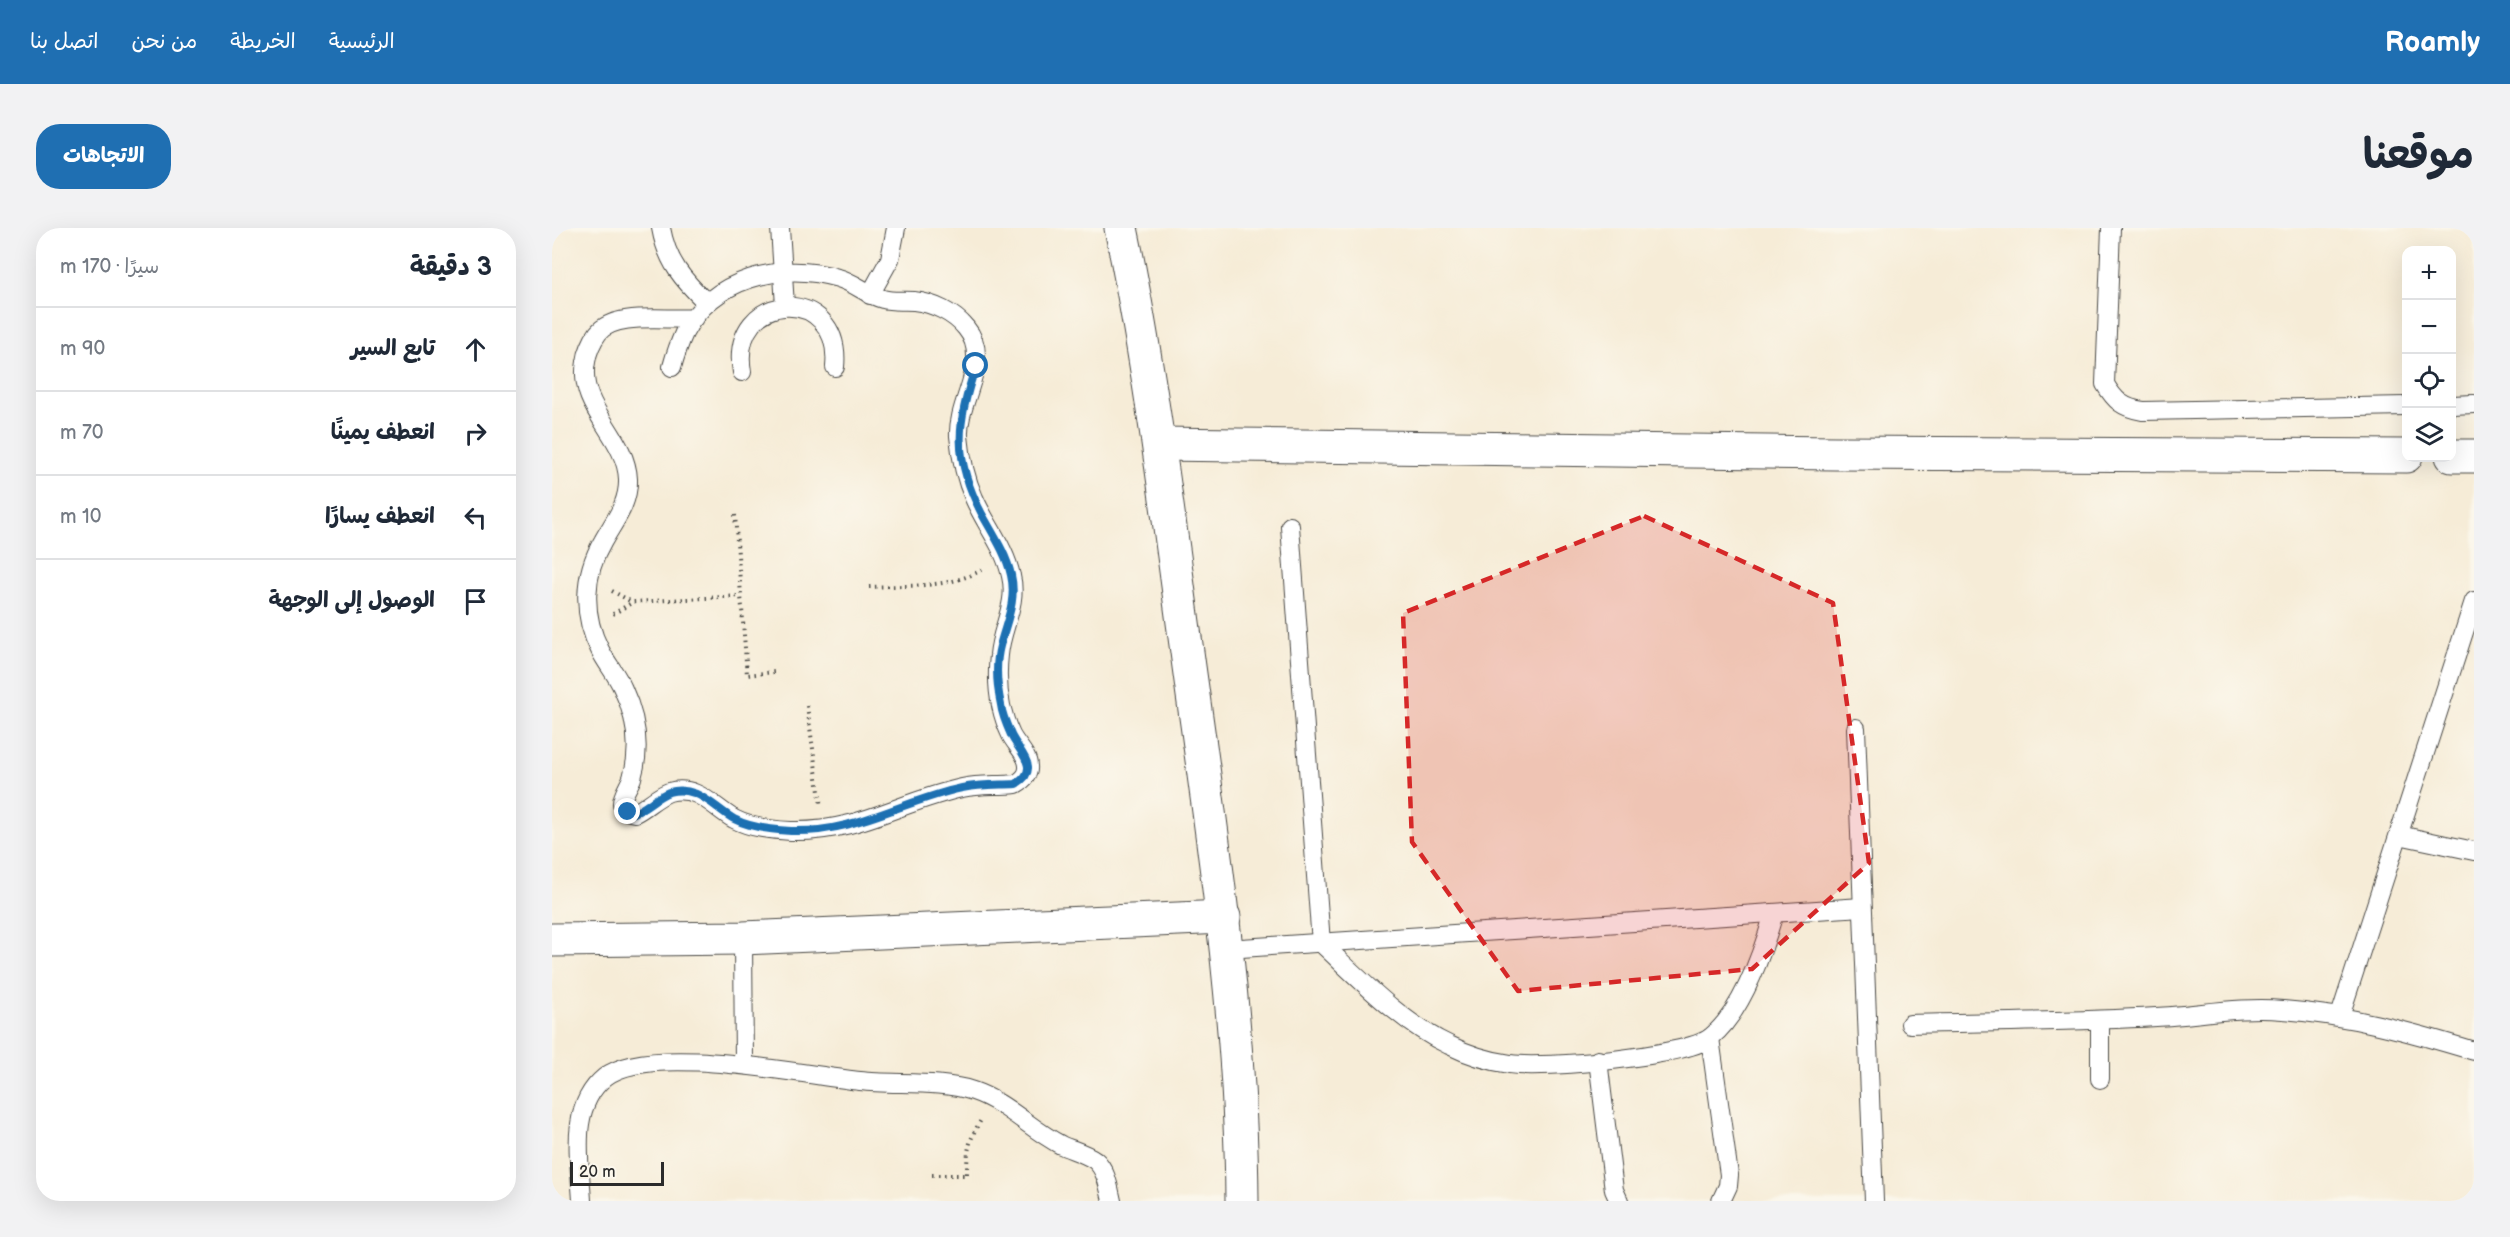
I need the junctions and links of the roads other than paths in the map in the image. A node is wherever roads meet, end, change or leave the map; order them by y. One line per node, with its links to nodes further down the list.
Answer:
1 (661, 228): 8 (lane)
2 (780, 228): 6 (lane)
3 (896, 228): 7 (lane)
4 (1121, 228): 17 (street)
5 (2111, 228): 16 (lane)
6 (783, 271): 7 (lane); 8 (lane); 9 (lane)
7 (870, 295): 10 (lane)
8 (707, 303): 10 (lane)
9 (785, 306): 11 (lane); 13 (lane)
10 (694, 318): 12 (lane)
11 (835, 367)
12 (672, 368)
13 (742, 372)
14 (2474, 404): 15 (lane)
15 (2456, 405)
16 (2402, 406)
17 (1159, 444): 18 (street); 28 (street)
18 (2402, 456)
19 (2456, 456): 20 (street)
20 (2474, 456)
21 (1290, 526): 31 (lane)
22 (2474, 601): 24 (lane)
23 (1856, 728): 26 (lane)
24 (2398, 835): 25 (lane); 33 (lane)
25 (2474, 851)
26 (1862, 907): 27 (lane); 46 (lane)
27 (1774, 913): 31 (lane); 36 (lane)
28 (1224, 917): 29 (street); 32 (street)
29 (743, 938): 30 (street); 39 (lane)
30 (552, 940)
31 (1321, 943): 32 (lane); 38 (lane)
32 (1226, 949): 43 (street)
33 (2340, 1016): 34 (lane); 37 (lane)
34 (2100, 1020): 35 (lane); 40 (lane)
35 (1910, 1024)
36 (1710, 1038): 38 (lane); 45 (lane)
37 (2474, 1051)
38 (1598, 1060): 44 (lane)
39 (744, 1065): 41 (lane); 42 (lane)
40 (2100, 1079)
41 (582, 1201)
42 (1112, 1201)
43 (1242, 1201)
44 (1619, 1201)
45 (1720, 1201)
46 (1874, 1201)

